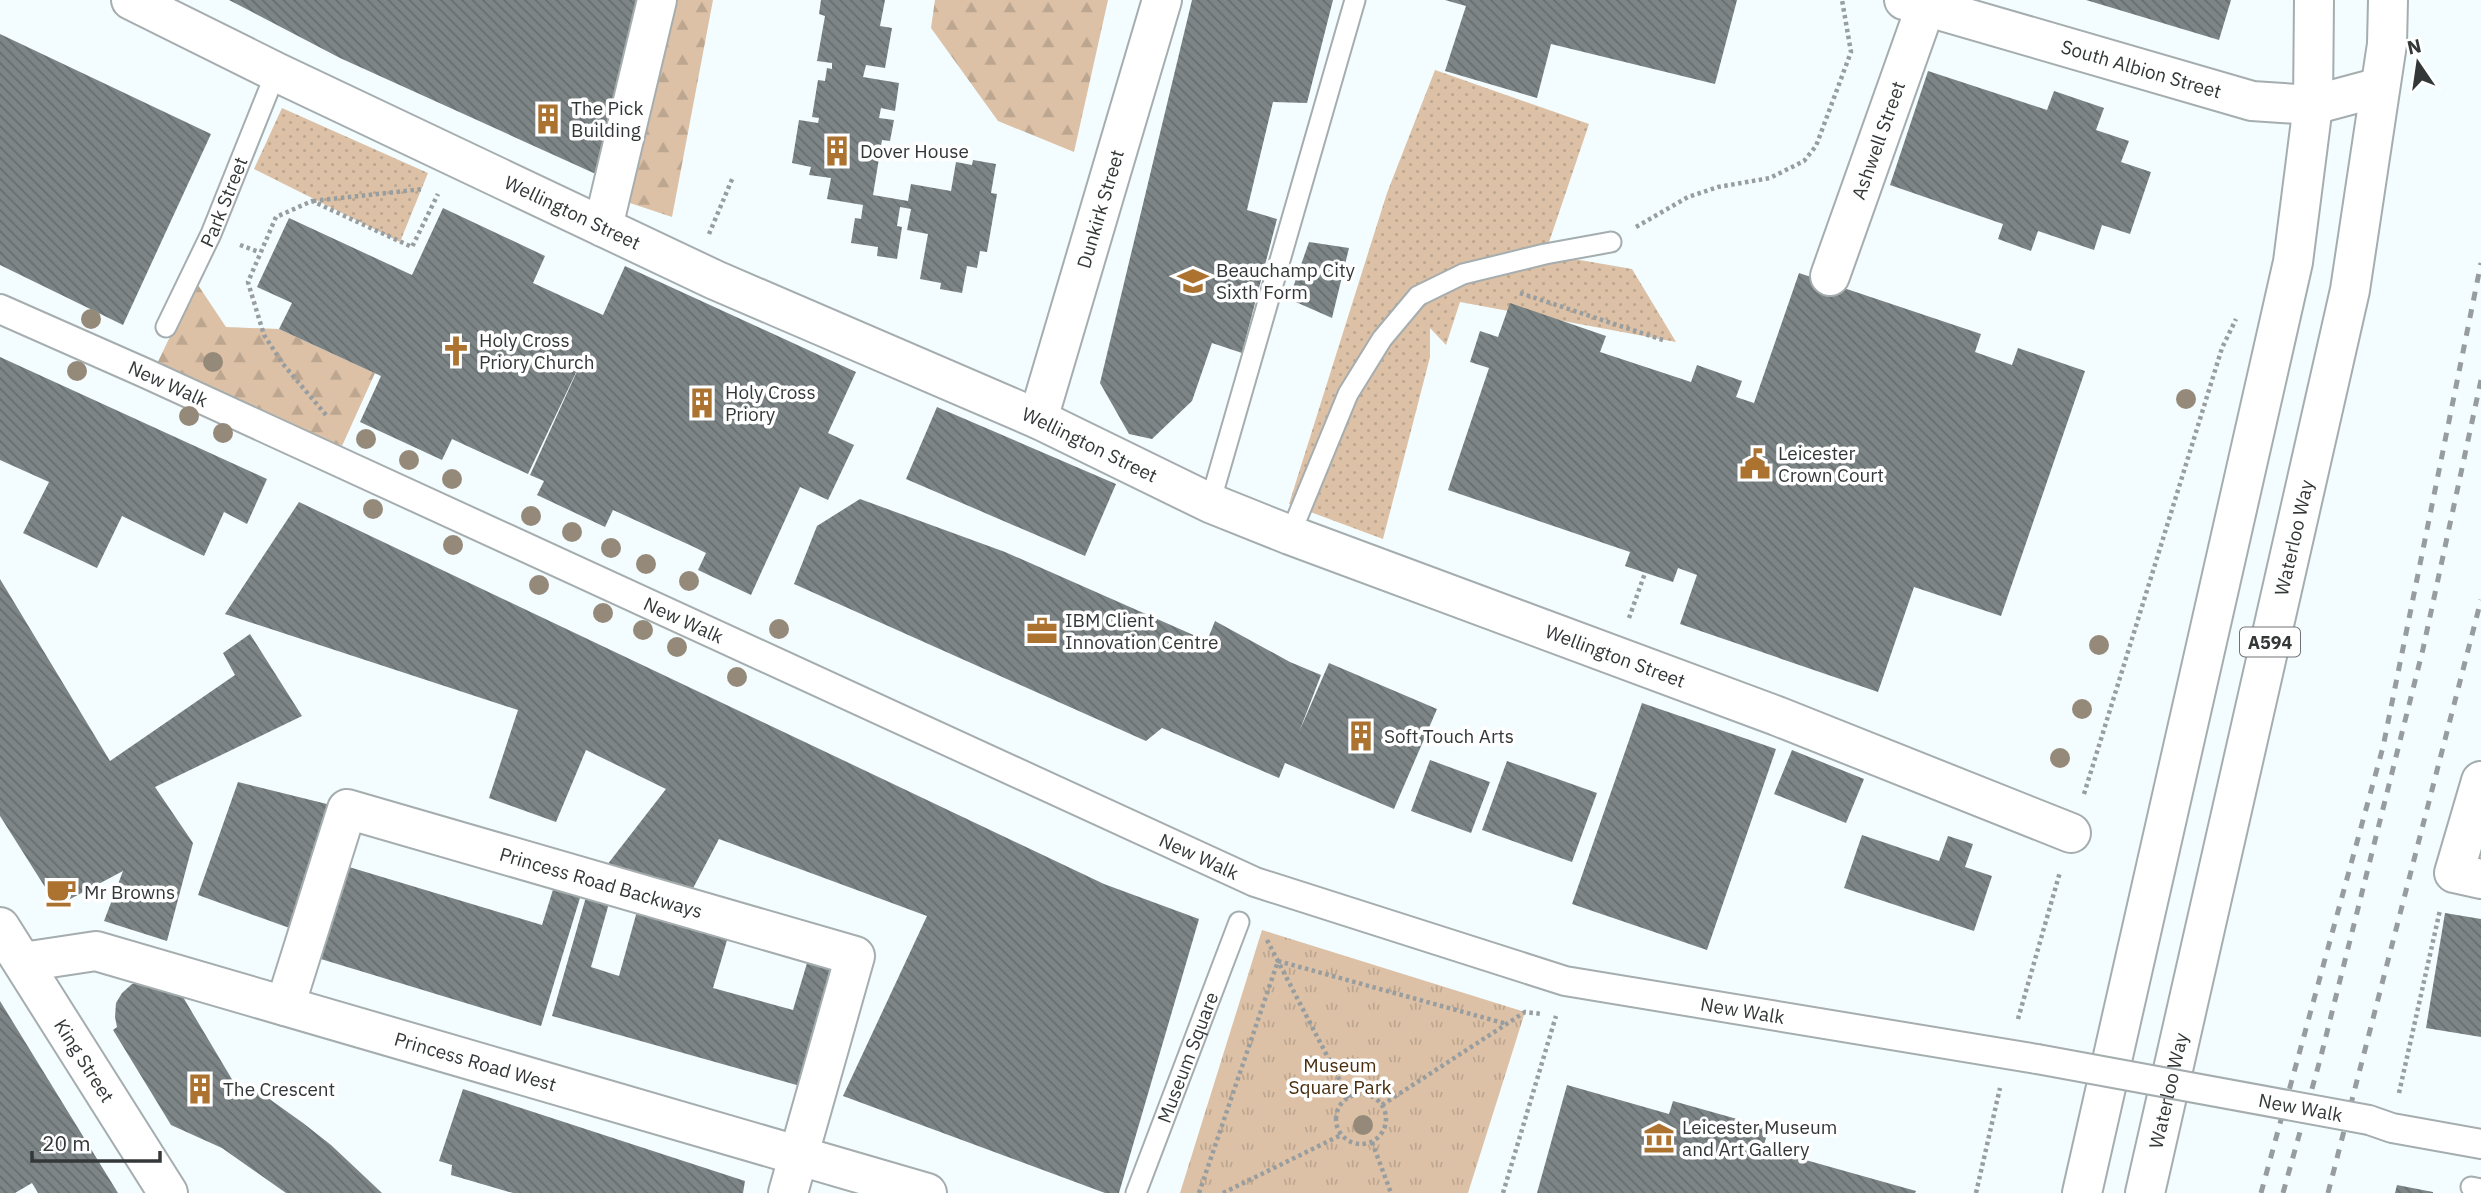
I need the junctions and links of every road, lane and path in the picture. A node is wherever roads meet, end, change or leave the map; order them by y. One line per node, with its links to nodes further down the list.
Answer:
1 (131, 0): 9 (street, Wellington Street)
2 (657, 0): 14 (street)
3 (1161, 0): 23 (street, Dunkirk Street)
4 (1354, 0): 25 (lane)
5 (1842, 0): 15 (path)
6 (2314, 0): 11 (street)
7 (2388, 0): 10 (street, Waterloo Way / A594)
8 (1919, 2): 11 (street, South Albion Street); 18 (street, Ashwell Street)
9 (276, 72): 14 (street, Wellington Street); 21 (lane, Park Street)
10 (2380, 87): 11 (street, South Albion Street); 59 (street, Waterloo Way / A594)
11 (2313, 105): 58 (street)
12 (733, 177): 16 (path)
13 (312, 201): 13 (path); 24 (path)
14 (603, 227): 16 (street, Wellington Street)
15 (1611, 242): 17 (lane)
16 (695, 271): 23 (street, Wellington Street)
17 (1463, 274): 22 (path); 26 (lane)
18 (1830, 276)
19 (0, 309): 37 (street, New Walk)
20 (2239, 311): 30 (path)
21 (166, 327)
22 (1663, 340)
23 (1038, 419): 25 (street, Wellington Street)
24 (334, 424)
25 (1210, 503): 26 (street, Wellington Street)
26 (1290, 535): 30 (street, Wellington Street)
27 (1645, 573): 28 (path)
28 (1627, 622)
29 (2481, 782): 31 (street)
30 (2071, 833): 41 (path)
31 (2467, 876): 44 (path)
32 (1239, 922): 52 (lane, Museum Square)
33 (0, 927): 36 (street, King Street)
34 (1265, 936): 35 (path)
35 (1278, 961): 40 (path); 42 (path); 53 (path)
36 (23, 962): 38 (street, Princess Road West); 49 (street, King Street)
37 (1565, 981): 39 (path); 41 (street, New Walk)
38 (285, 1006): 48 (street, Princess Road West); 48 (street, Princess Road Backways)
39 (1557, 1015): 40 (path); 56 (path)
40 (1507, 1024): 43 (path)
41 (2008, 1054): 44 (street, New Walk, bridge); 57 (path)
42 (1349, 1098): 43 (path); 45 (path)
43 (1382, 1105): 46 (path)
44 (2380, 1124): 47 (street, New Walk)
45 (1341, 1135): 46 (path); 54 (path)
46 (1372, 1142): 55 (path)
47 (2481, 1144)
48 (799, 1155): 50 (street); 51 (street, Princess Road West)
49 (168, 1193)
50 (788, 1193)
51 (927, 1193)
52 (1136, 1193)
53 (1199, 1193)
54 (1223, 1193)
55 (1391, 1193)
56 (1503, 1193)
57 (1976, 1193)
58 (2082, 1193)
59 (2145, 1193)

